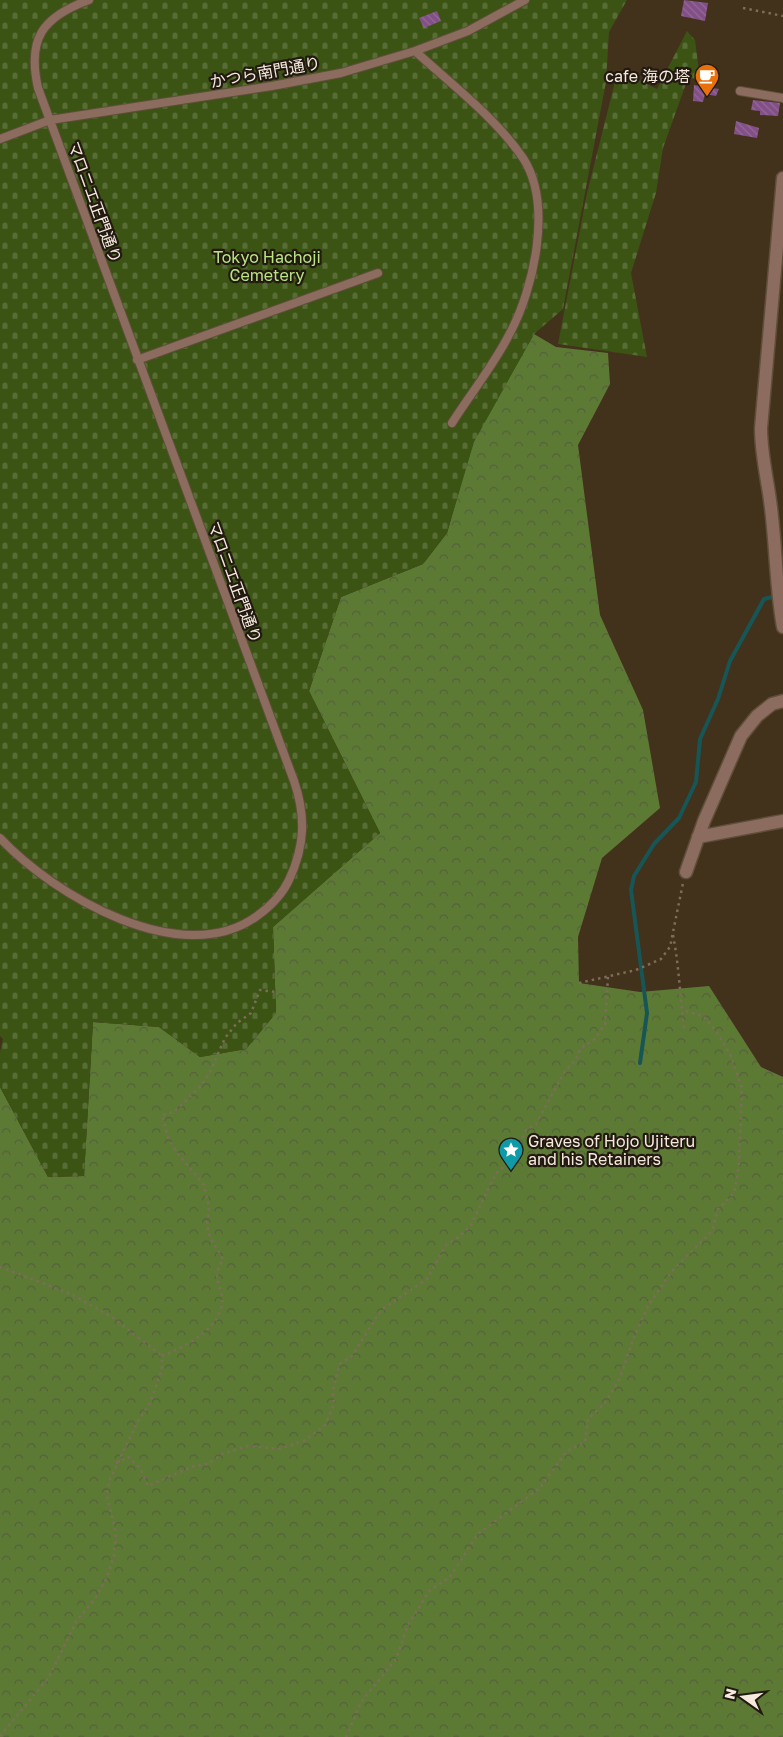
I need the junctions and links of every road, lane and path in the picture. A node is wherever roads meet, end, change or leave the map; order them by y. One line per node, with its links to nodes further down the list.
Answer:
1 (89, 0): 8 (lane, マロニエ正門通り)
2 (525, 0): 5 (lane, かつら南門通り)
3 (743, 8): 4 (path)
4 (783, 16)
5 (415, 51): 8 (lane, かつら南門通り); 13 (lane)
6 (740, 92): 7 (lane)
7 (783, 98)
8 (50, 120): 9 (lane, かつら南門通り); 12 (lane, マロニエ正門通り)
9 (0, 139)
10 (783, 178): 14 (street)
11 (378, 273): 12 (lane)
12 (137, 360): 18 (lane, マロニエ正門通り)
13 (452, 423)
14 (783, 627)
15 (783, 701): 17 (street)
16 (783, 821): 17 (street)
17 (698, 837): 19 (street)
18 (0, 838)
19 (686, 872): 20 (path)
20 (672, 931): 21 (path); 24 (path)
21 (608, 977): 22 (path); 28 (path)
22 (579, 983)
23 (276, 992): 27 (path)
24 (682, 1010): 25 (path); 30 (path)
25 (684, 1028)
26 (0, 1267): 27 (path)
27 (162, 1356): 28 (path)
28 (116, 1463): 29 (path)
29 (0, 1736)
30 (346, 1737)

